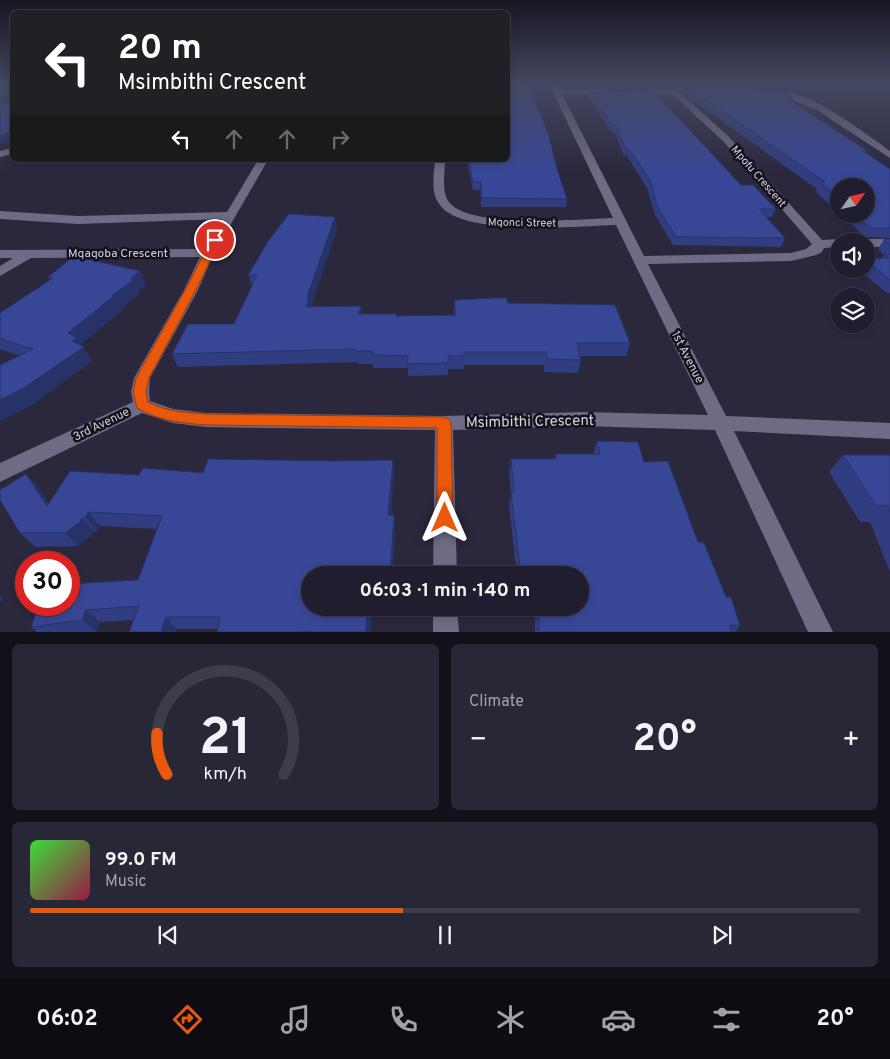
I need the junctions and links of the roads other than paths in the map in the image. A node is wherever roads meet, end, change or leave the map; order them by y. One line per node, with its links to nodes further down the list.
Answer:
1 (567, 113): 9 (street, 1st Avenue)
2 (697, 113): 12 (street, Mpofu Crescent)
3 (827, 113): 4 (street)
4 (890, 155)
5 (262, 162): 8 (street, 3rd Avenue)
6 (440, 162): 9 (street, Mqonci Street)
7 (0, 215): 8 (street)
8 (231, 215): 14 (street, 3rd Avenue)
9 (619, 221): 17 (street, 1st Avenue)
10 (875, 243): 11 (street)
11 (890, 243)
12 (819, 244): 13 (street); 17 (street)
13 (830, 244)
14 (208, 253): 16 (street, Mqaqoba Crescent); 19 (street, 3rd Avenue)
15 (0, 254): 16 (street, Mqaqoba Crescent)
16 (28, 254): 18 (street)
17 (639, 260): 21 (street, 1st Avenue)
18 (0, 272)
19 (142, 405): 20 (street, Msimbithi Crescent); 23 (street, 3rd Avenue)
20 (444, 423): 21 (street, Msimbithi Crescent); 24 (street)
21 (721, 424): 22 (street, Msimbithi Crescent); 27 (street, 1st Avenue)
22 (890, 431)
23 (0, 473)
24 (445, 566)
25 (446, 616): 26 (street)
26 (446, 632)
27 (821, 632)

